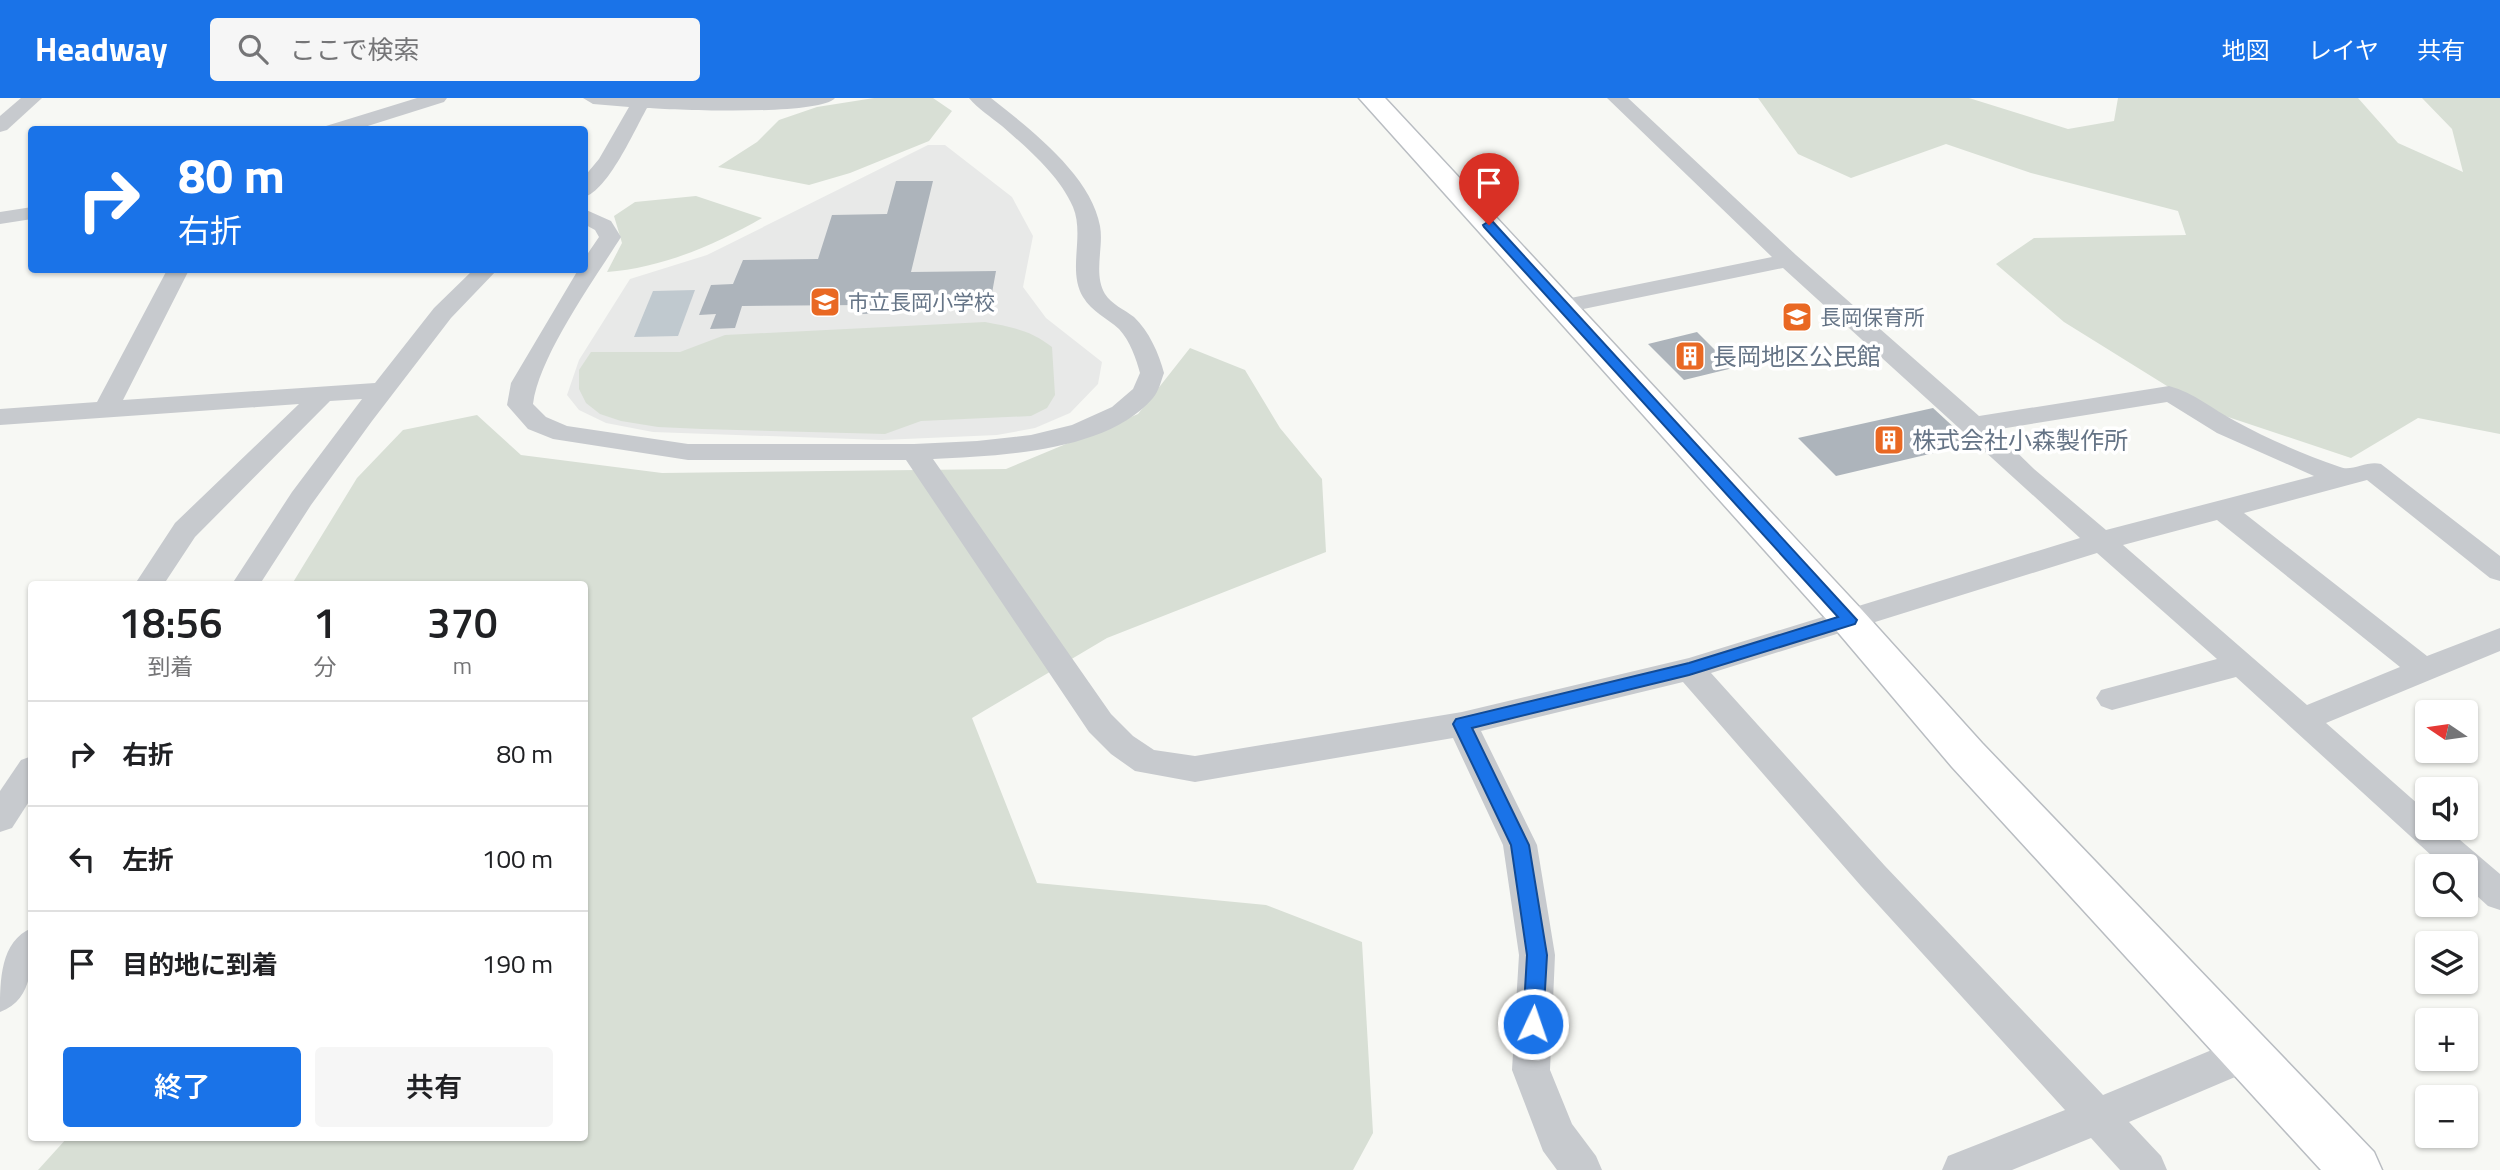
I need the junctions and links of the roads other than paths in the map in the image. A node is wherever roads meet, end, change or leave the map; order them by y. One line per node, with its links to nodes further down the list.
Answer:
1 (32, 98): 9 (street)
2 (437, 98): 10 (street)
3 (593, 98): 8 (street)
4 (825, 98): 8 (street)
5 (979, 98): 26 (street)
6 (1371, 98): 20 (street)
7 (1617, 98): 15 (street)
8 (642, 100): 11 (street)
9 (0, 126)
10 (345, 126)
11 (588, 186)
12 (28, 214): 14 (street)
13 (588, 217): 16 (street)
14 (0, 218)
15 (1788, 260): 20 (street); 25 (street)
16 (588, 271)
17 (177, 273): 23 (street)
18 (482, 273): 21 (street)
19 (587, 273): 26 (street)
20 (1564, 306): 33 (street)
21 (382, 390): 22 (street); 32 (street)
22 (321, 396): 23 (street); 31 (street)
23 (105, 410): 24 (street)
24 (0, 417)
25 (1974, 425): 27 (street); 29 (street)
26 (914, 452): 40 (street)
27 (2341, 478): 28 (street); 30 (street)
28 (2221, 510): 29 (street); 37 (street)
29 (2102, 541): 33 (street); 35 (street)
30 (2500, 571)
31 (151, 581)
32 (248, 581)
33 (1849, 620): 36 (street); 46 (street)
34 (2500, 639): 37 (street)
35 (2241, 664): 38 (street); 39 (street)
36 (1689, 669): 40 (street); 47 (street)
37 (2424, 670): 39 (street)
38 (2112, 698)
39 (2302, 720): 43 (street)
40 (1462, 724): 48 (street)
41 (28, 775): 42 (street)
42 (0, 818)
43 (2500, 895)
44 (28, 950): 45 (street)
45 (0, 995)
46 (2248, 1053): 47 (street); 51 (street)
47 (2099, 1116): 49 (street); 50 (street)
48 (1582, 1170)
49 (1962, 1170)
50 (2147, 1170)
51 (2356, 1170)

